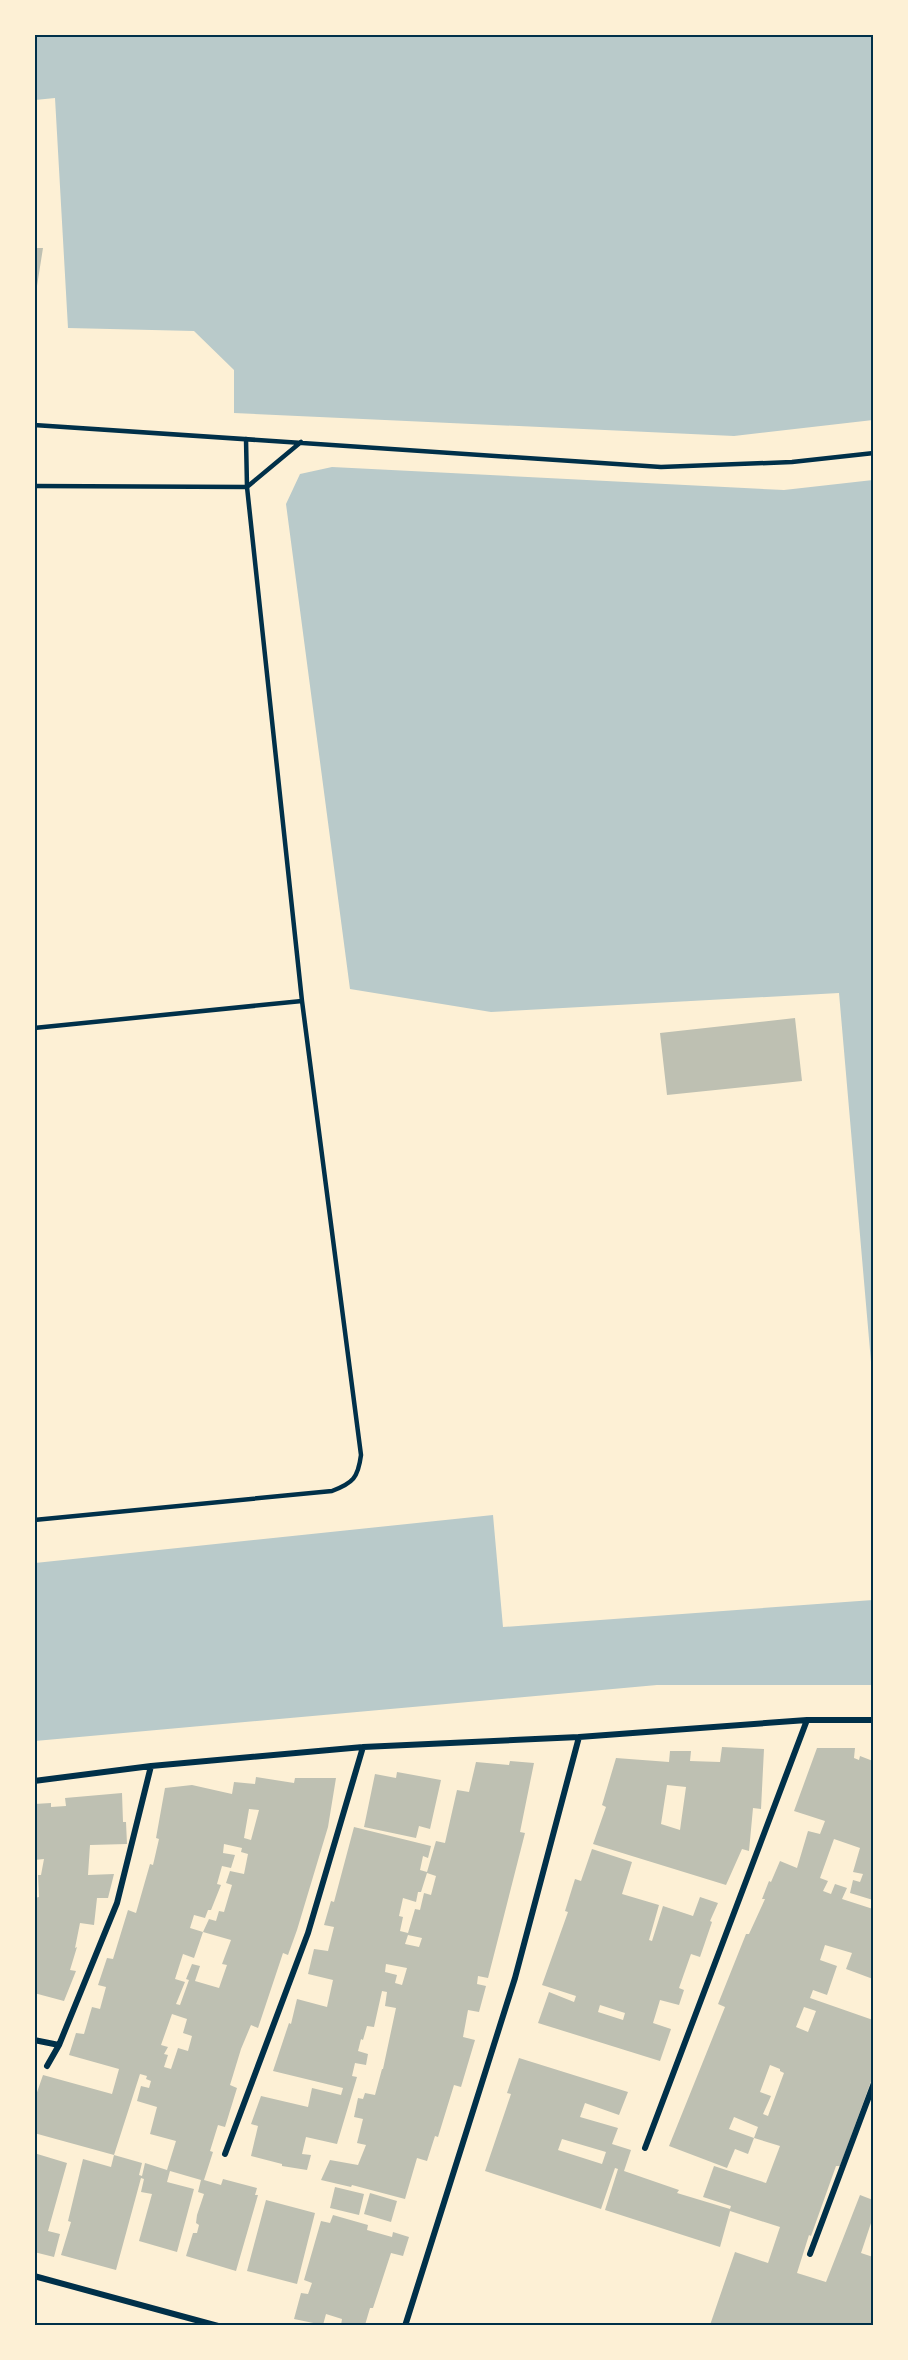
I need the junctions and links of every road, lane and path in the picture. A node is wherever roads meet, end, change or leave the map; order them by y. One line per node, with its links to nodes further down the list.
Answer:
1 (34, 425): 2 (lane)
2 (246, 439): 3 (lane); 6 (lane)
3 (301, 442): 4 (lane); 6 (lane)
4 (873, 453)
5 (34, 486): 6 (lane)
6 (247, 487): 7 (lane)
7 (302, 1001): 8 (lane); 9 (lane)
8 (34, 1028)
9 (34, 1520)
10 (807, 1720): 11 (street); 12 (street); 20 (street)
11 (873, 1720)
12 (579, 1737): 13 (street); 25 (street)
13 (363, 1747): 14 (street); 21 (street)
14 (151, 1766): 15 (street); 17 (street)
15 (34, 1781)
16 (34, 2040): 17 (street)
17 (59, 2045): 18 (street)
18 (47, 2066)
19 (873, 2083): 22 (street)
20 (645, 2148)
21 (225, 2154)
22 (810, 2254)
23 (34, 2276): 24 (street)
24 (218, 2325)
25 (405, 2325)

